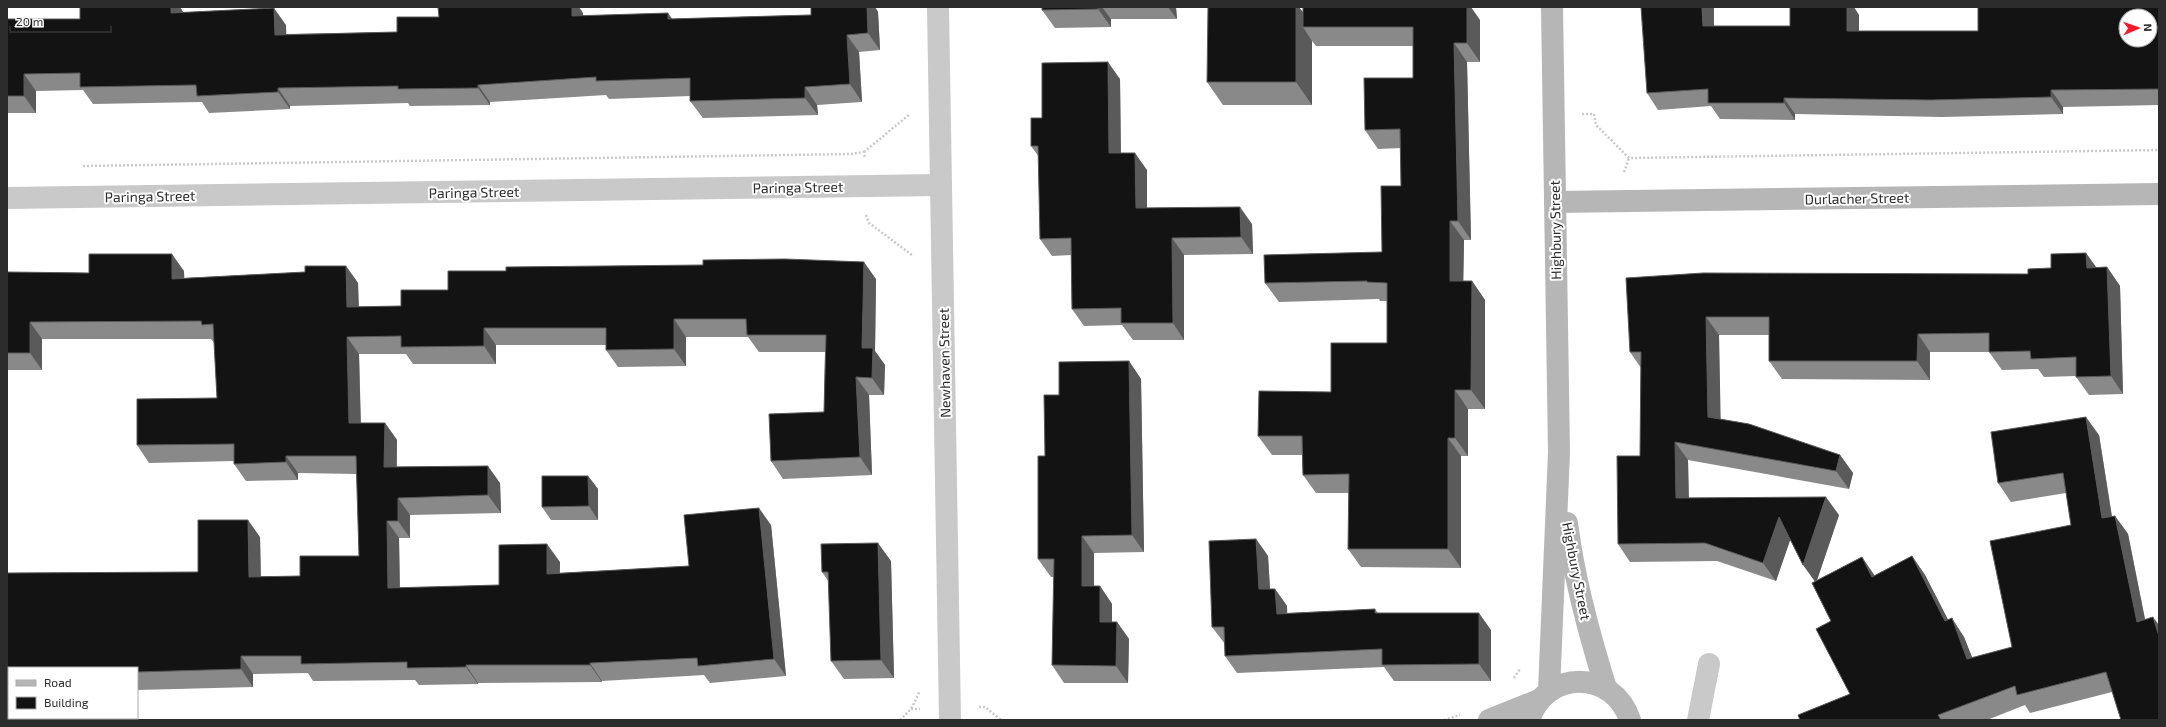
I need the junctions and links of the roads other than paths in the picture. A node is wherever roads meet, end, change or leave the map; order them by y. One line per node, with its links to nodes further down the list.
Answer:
1 (938, 7): 3 (street, Newhaven Street)
2 (1552, 7): 6 (street, Highbury Street)
3 (941, 185): 5 (street, Paringa Street); 11 (street, Newhaven Street)
4 (2159, 194): 6 (street, Durlacher Street)
5 (7, 198)
6 (1555, 202): 7 (street, Highbury Street)
7 (1559, 452): 9 (street, Highbury Street); 10 (street, Highbury Street)
8 (1709, 664): 15 (street)
9 (1606, 688): 10 (street); 14 (street)
10 (1544, 695): 12 (street); 13 (street)
11 (950, 720)
12 (1489, 720)
13 (1529, 720)
14 (1630, 720)
15 (1698, 720)

